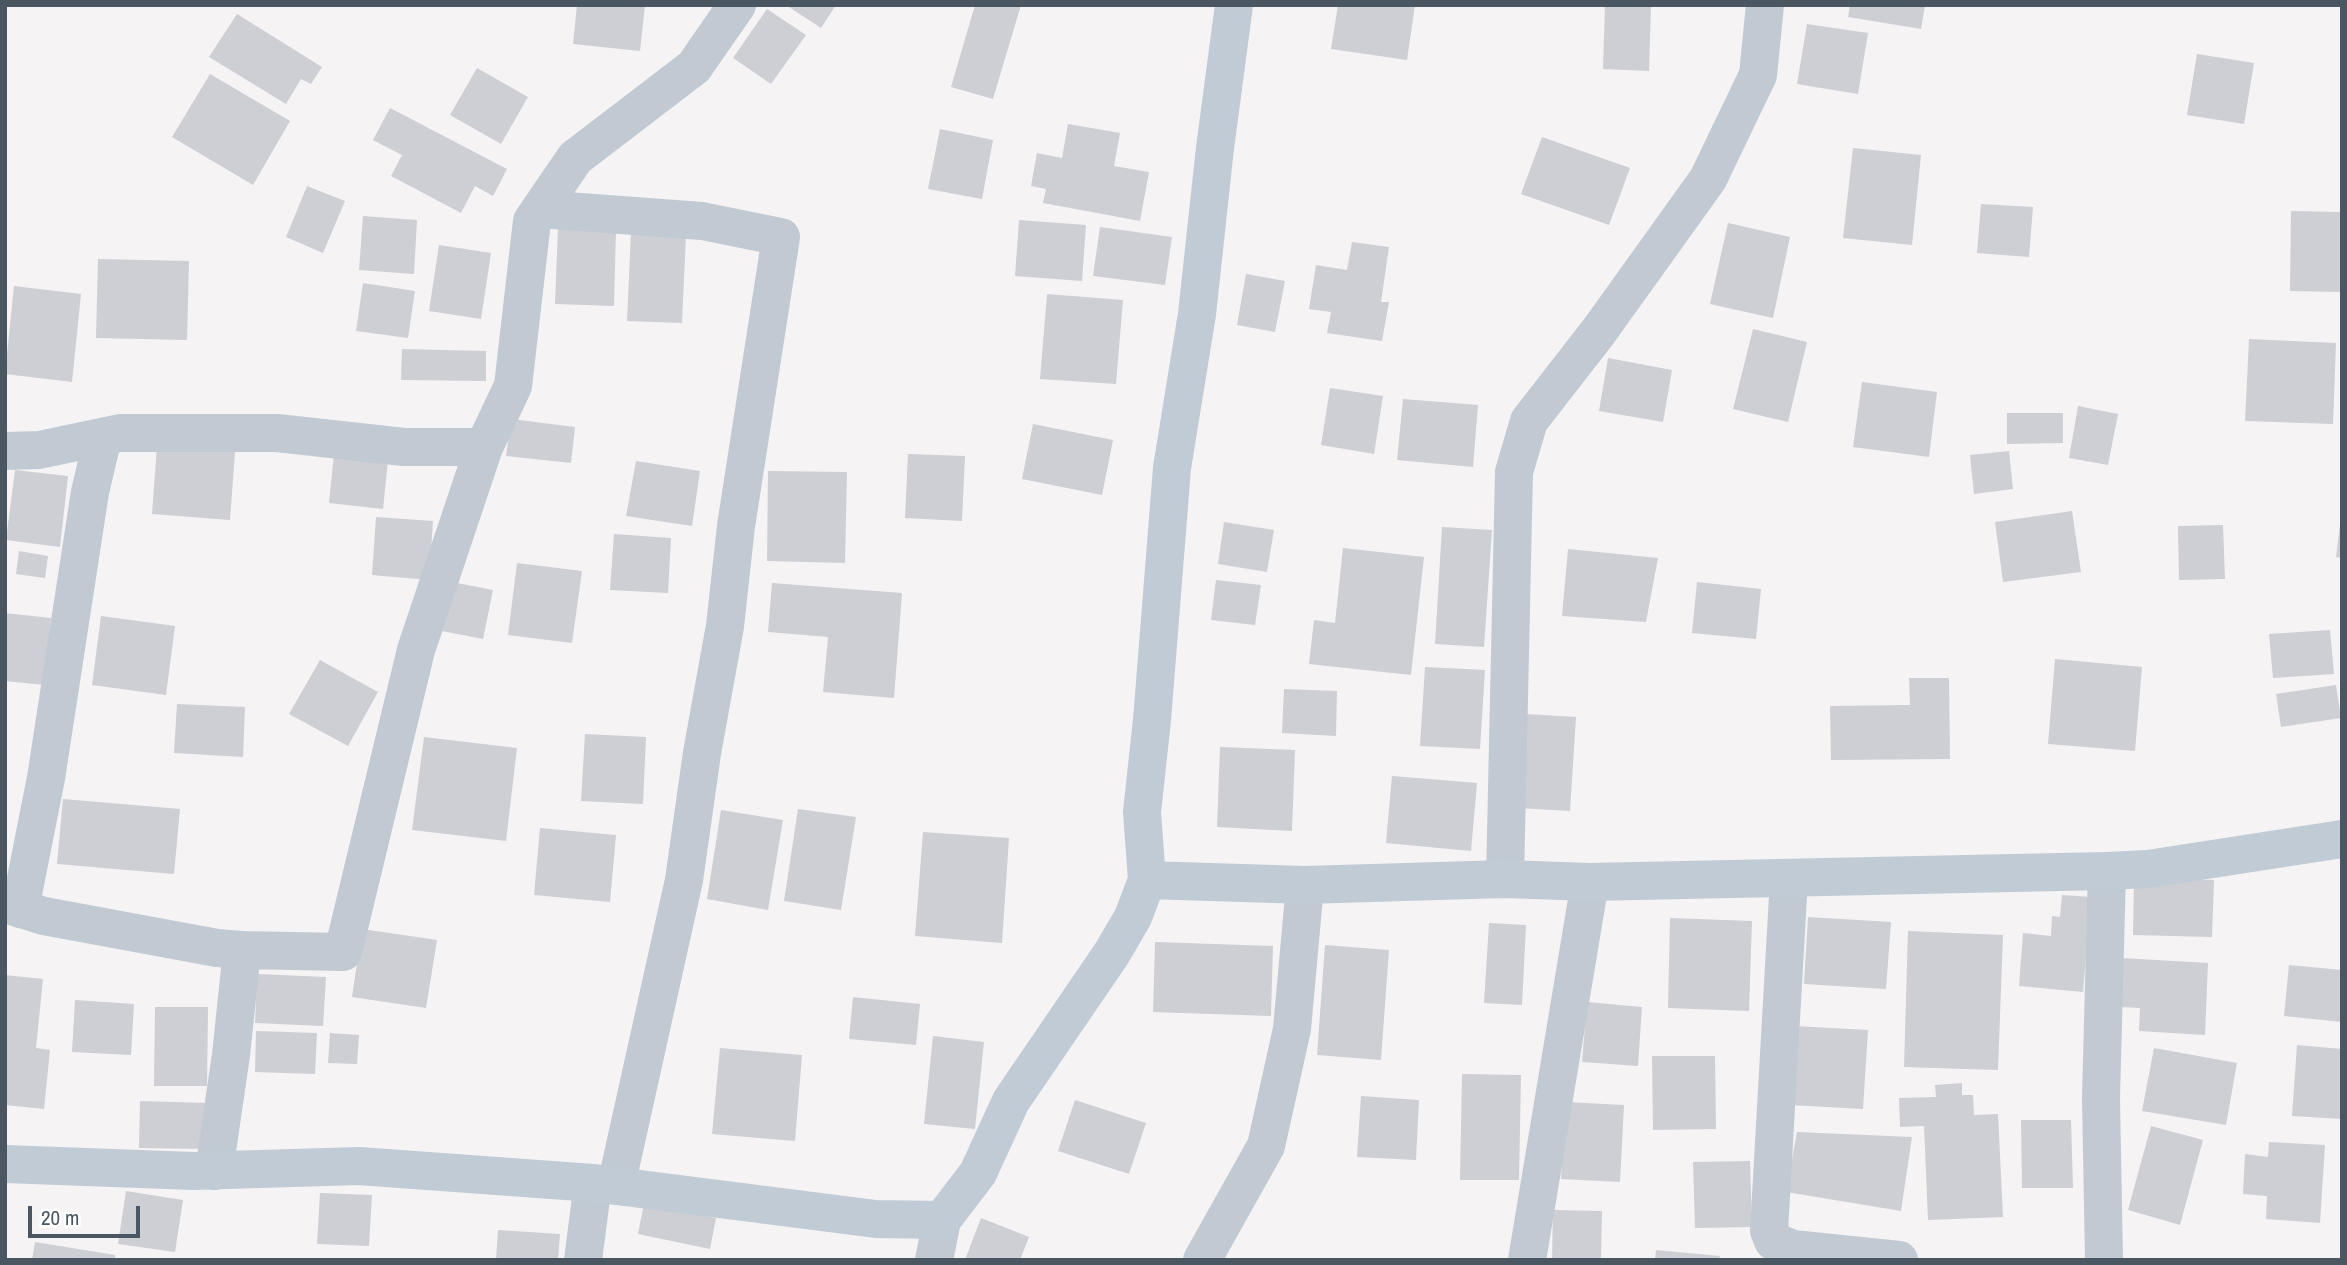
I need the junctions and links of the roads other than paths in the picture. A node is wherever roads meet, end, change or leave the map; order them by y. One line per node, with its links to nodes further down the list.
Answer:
1 (737, 5): 4 (street)
2 (1234, 5): 12 (main road)
3 (1765, 5): 11 (street)
4 (540, 209): 6 (street); 19 (street)
5 (103, 437): 6 (street); 7 (street); 15 (street)
6 (484, 447): 16 (street)
7 (5, 451)
8 (2342, 839): 9 (main road)
9 (2107, 871): 10 (main road); 26 (street)
10 (1788, 878): 13 (main road); 25 (street)
11 (1505, 879): 13 (main road); 14 (main road)
12 (1147, 880): 14 (main road); 20 (main road)
13 (1590, 882): 24 (street)
14 (1305, 885): 23 (street)
15 (12, 906): 16 (street)
16 (242, 950): 18 (street)
17 (5, 1164): 18 (main road)
18 (214, 1171): 19 (main road)
19 (605, 1184): 20 (main road); 21 (street)
20 (942, 1220): 22 (street)
21 (583, 1260)
22 (934, 1260)
23 (1202, 1260)
24 (1527, 1260)
25 (1899, 1260)
26 (2104, 1260)

